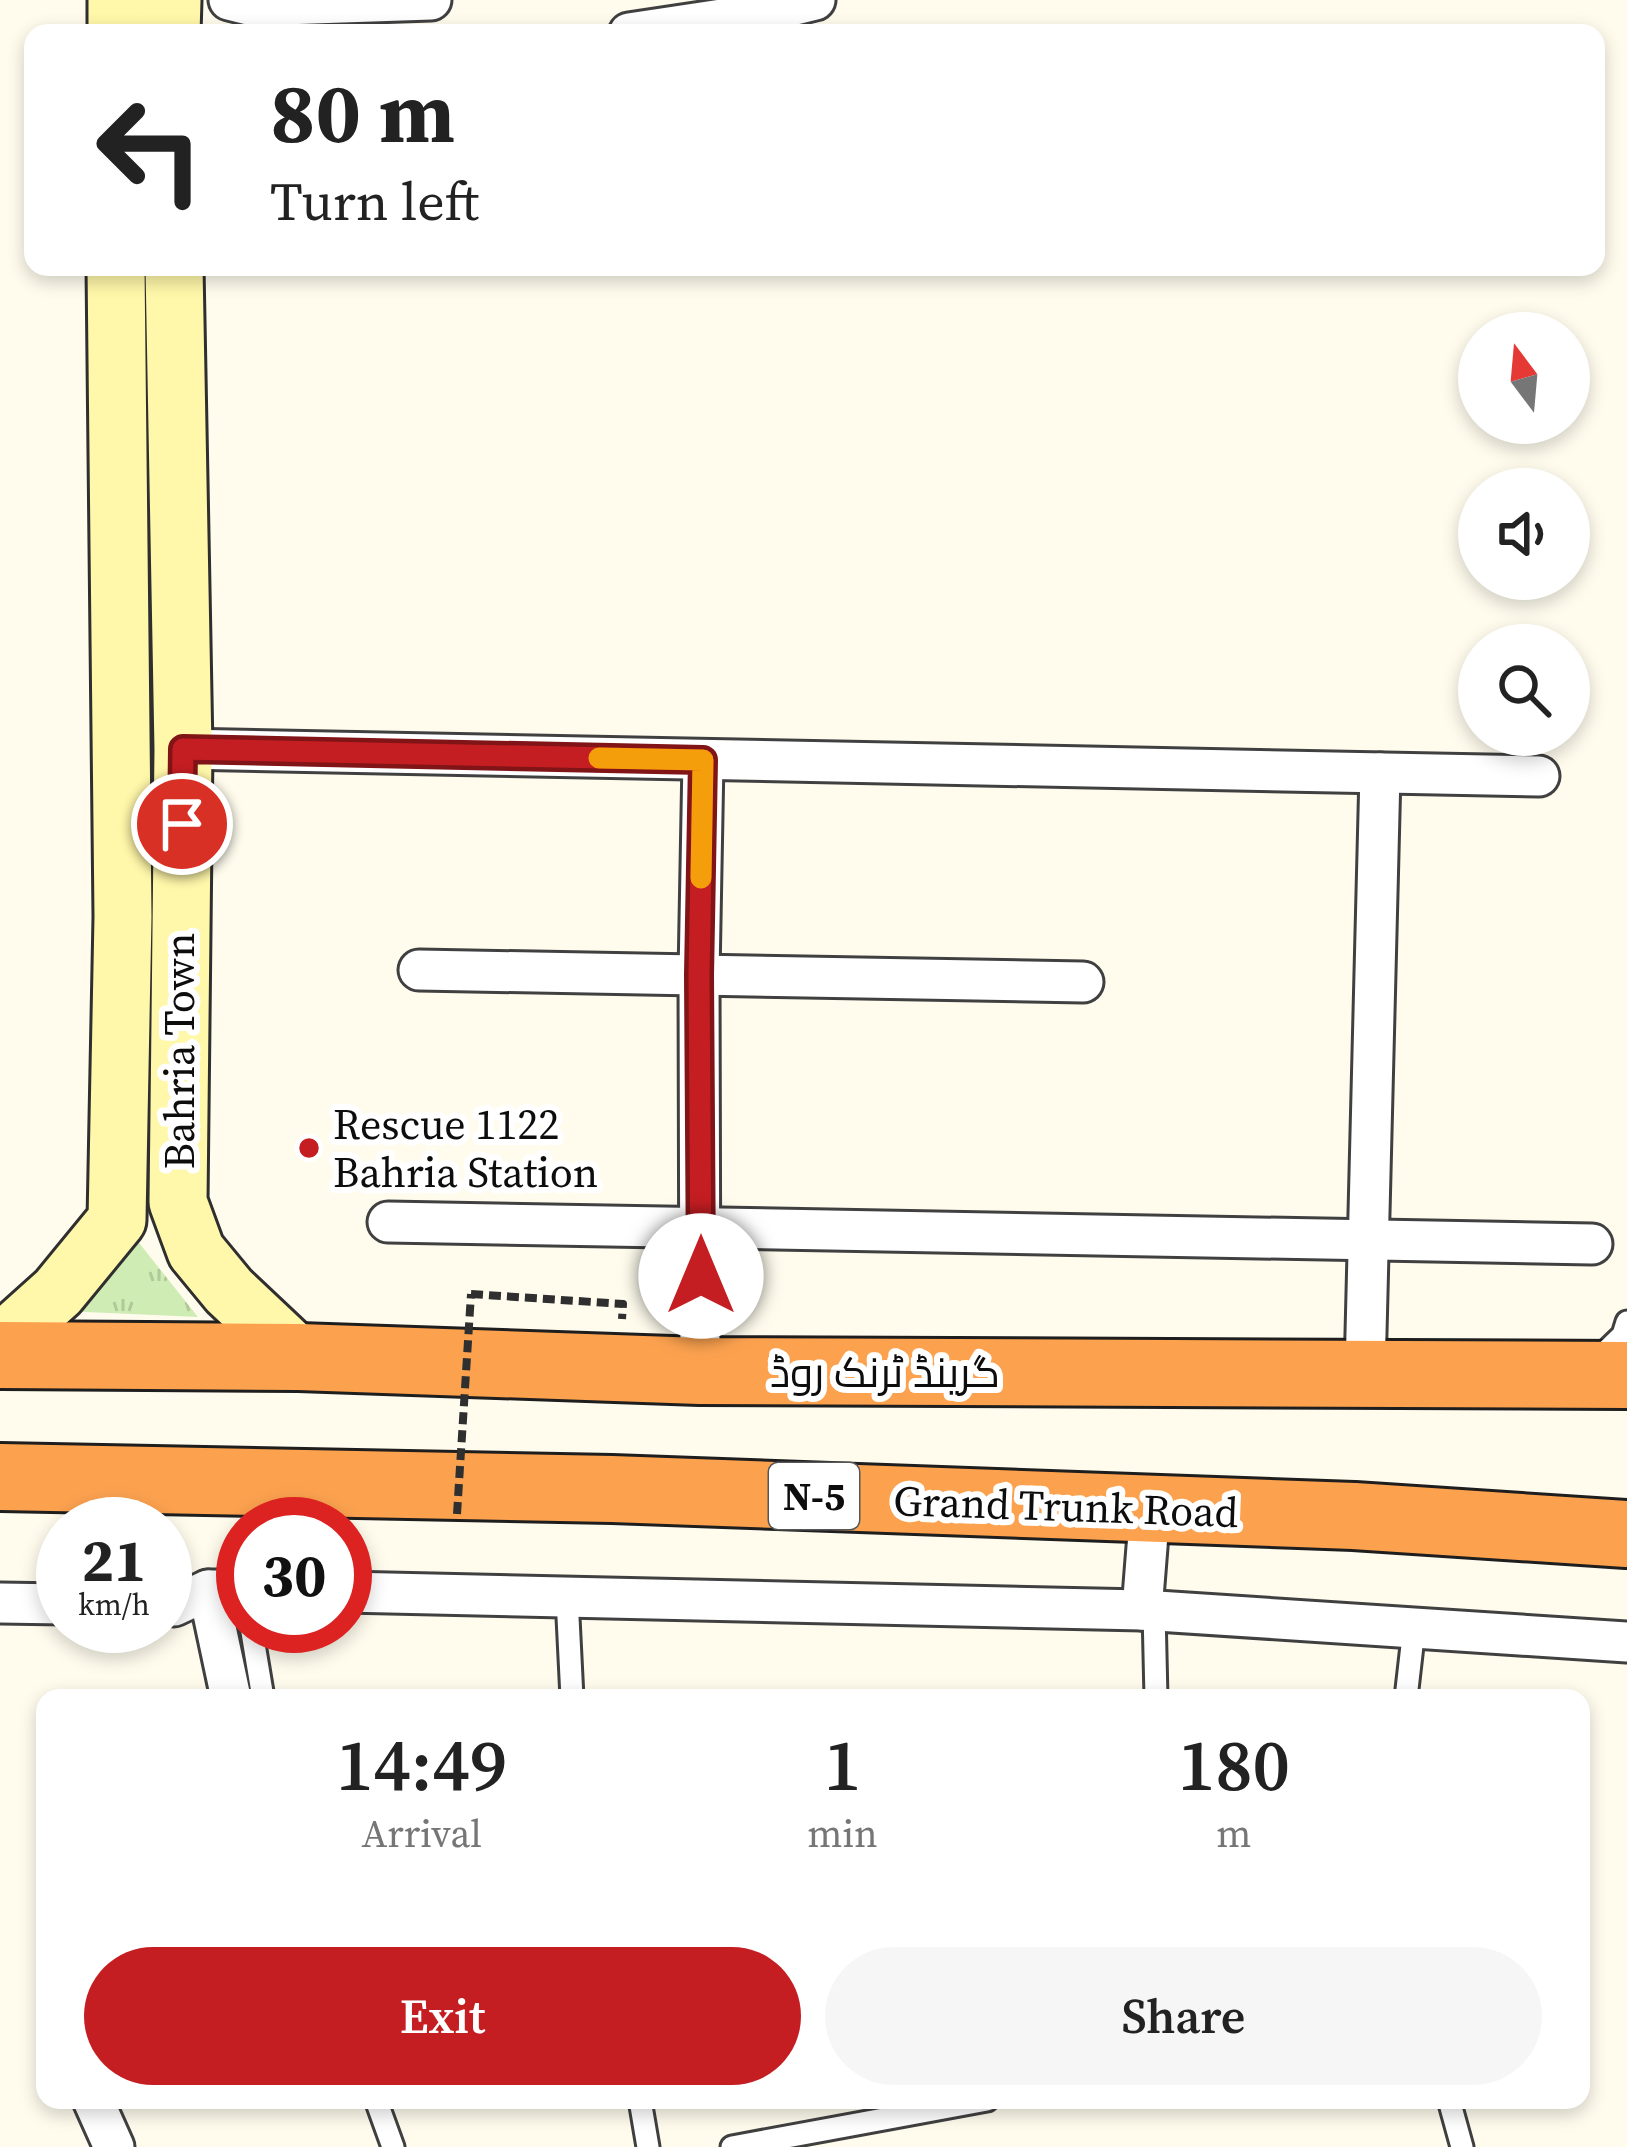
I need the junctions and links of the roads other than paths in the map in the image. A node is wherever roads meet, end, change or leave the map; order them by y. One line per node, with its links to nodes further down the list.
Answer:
1 (229, 0): 2 (street)
2 (431, 0)
3 (815, 0): 4 (street)
4 (689, 24)
5 (116, 276): 19 (main road, Bahria Town)
6 (174, 276): 7 (main road, Bahria Town)
7 (183, 749): 8 (street); 21 (main road, Bahria Town)
8 (703, 760): 9 (street); 12 (street)
9 (1380, 773): 10 (street); 16 (street)
10 (1539, 776)
11 (419, 970): 12 (street)
12 (699, 975): 13 (street); 15 (street)
13 (1083, 982)
14 (388, 1222): 15 (street)
15 (702, 1228): 16 (street); 22 (street)
16 (1370, 1240): 17 (street); 23 (street)
17 (1592, 1244)
18 (1627, 1322): 24 (lane)
19 (0, 1344)
20 (0, 1355): 21 (highway, گرینڈ ٹرنک روڈ)
21 (299, 1357): 22 (highway, گرینڈ ٹرنک روڈ)
22 (700, 1371): 23 (highway, گرینڈ ٹرنک روڈ)
23 (1377, 1374): 24 (highway, گرینڈ ٹرنک روڈ); 25 (highway)
24 (1604, 1374)
25 (1627, 1420)
26 (0, 1477): 28 (highway, Grand Trunk Road / N-5)
27 (1627, 1495): 29 (highway)
28 (1150, 1509): 29 (highway, Grand Trunk Road / N-5); 35 (street)
29 (1354, 1516): 30 (highway, Grand Trunk Road / N-5)
30 (1627, 1534)
31 (372, 1593): 32 (street)
32 (567, 1598): 35 (street); 42 (lane)
33 (0, 1603): 34 (street)
34 (36, 1604)
35 (1148, 1610): 36 (street); 43 (lane)
36 (1414, 1628): 37 (street); 44 (lane)
37 (1627, 1642)
38 (228, 1653): 40 (street)
39 (255, 1653): 41 (lane)
40 (230, 1689)
41 (261, 1689)
42 (572, 1689)
43 (1155, 1689)
44 (1407, 1689)
45 (97, 2109): 51 (street)
46 (379, 2109): 52 (lane)
47 (642, 2109): 53 (lane)
48 (953, 2109): 50 (lane)
49 (1451, 2109): 55 (lane)
50 (850, 2136): 54 (lane)
51 (114, 2147)
52 (393, 2147)
53 (648, 2147)
54 (732, 2147)
55 (1462, 2147)

